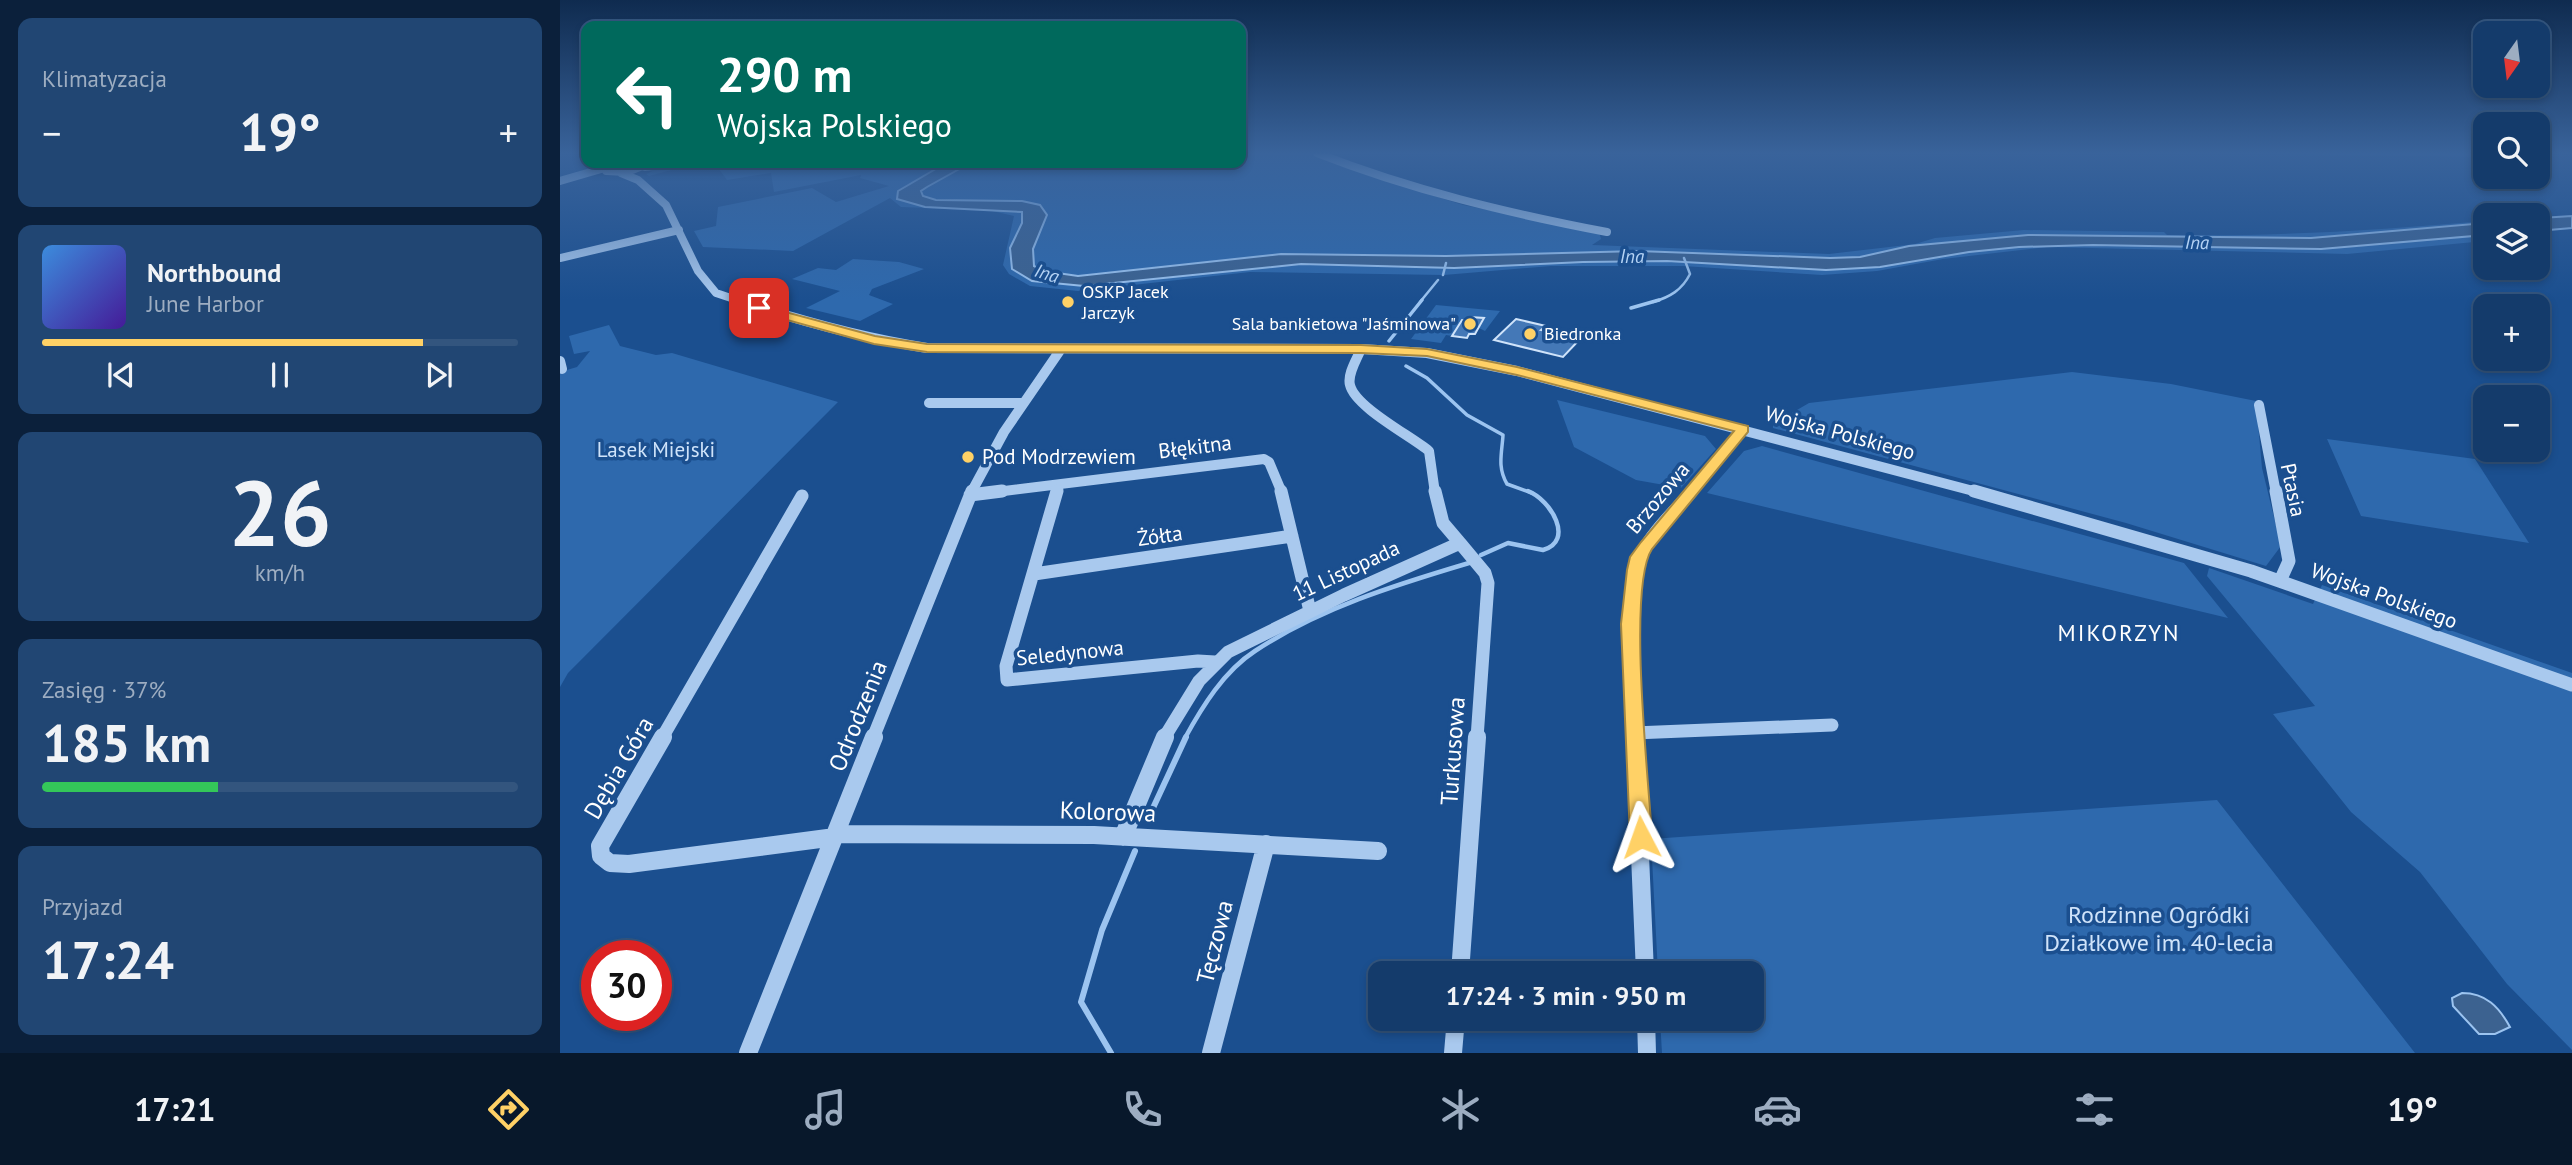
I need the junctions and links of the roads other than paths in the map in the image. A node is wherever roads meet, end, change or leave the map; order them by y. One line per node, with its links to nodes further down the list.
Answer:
1 (663, 202): 3 (street, Wojska Polskiego)
2 (1461, 202): 4 (street)
3 (679, 230): 5 (street); 6 (street, Wojska Polskiego)
4 (1606, 232)
5 (560, 258)
6 (1061, 349): 7 (street, Wojska Polskiego); 9 (street, Odrodzenia)
7 (1361, 349): 11 (street, Wojska Polskiego); 16 (street)
8 (929, 403): 9 (street)
9 (1023, 403): 13 (street, Odrodzenia)
10 (2259, 405): 18 (street, Ptasia)
11 (1743, 429): 18 (street, Wojska Polskiego); 23 (street, Brzozowa)
12 (1059, 485): 13 (street, Błękitna); 15 (street, Błękitna); 17 (street, Seledynowa)
13 (970, 495): 24 (street, Odrodzenia)
14 (802, 496): 24 (street, Dębia Góra)
15 (1292, 536): 17 (street, Żółta); 19 (street, Błękitna)
16 (1460, 542): 19 (street, 11 Listopada); 28 (street, Turkusowa)
17 (1034, 574): 20 (street, Seledynowa)
18 (2280, 581): 21 (street, Wojska Polskiego)
19 (1310, 611): 20 (street, 11 Listopada)
20 (1216, 662): 25 (street, 11 Listopada)
21 (2572, 685)
22 (1832, 725): 23 (street)
23 (1634, 733): 29 (street, Brzozowa)
24 (836, 835): 25 (street, Kolorowa); 32 (street, Odrodzenia)
25 (1123, 837): 26 (street, Kolorowa)
26 (1266, 844): 27 (street, Kolorowa); 33 (street, Tęczowa)
27 (1378, 851)
28 (1461, 961)
29 (1644, 961)
30 (1455, 1031): 34 (street)
31 (1646, 1031): 35 (street)
32 (748, 1053)
33 (1211, 1053)
34 (1453, 1053)
35 (1647, 1053)

